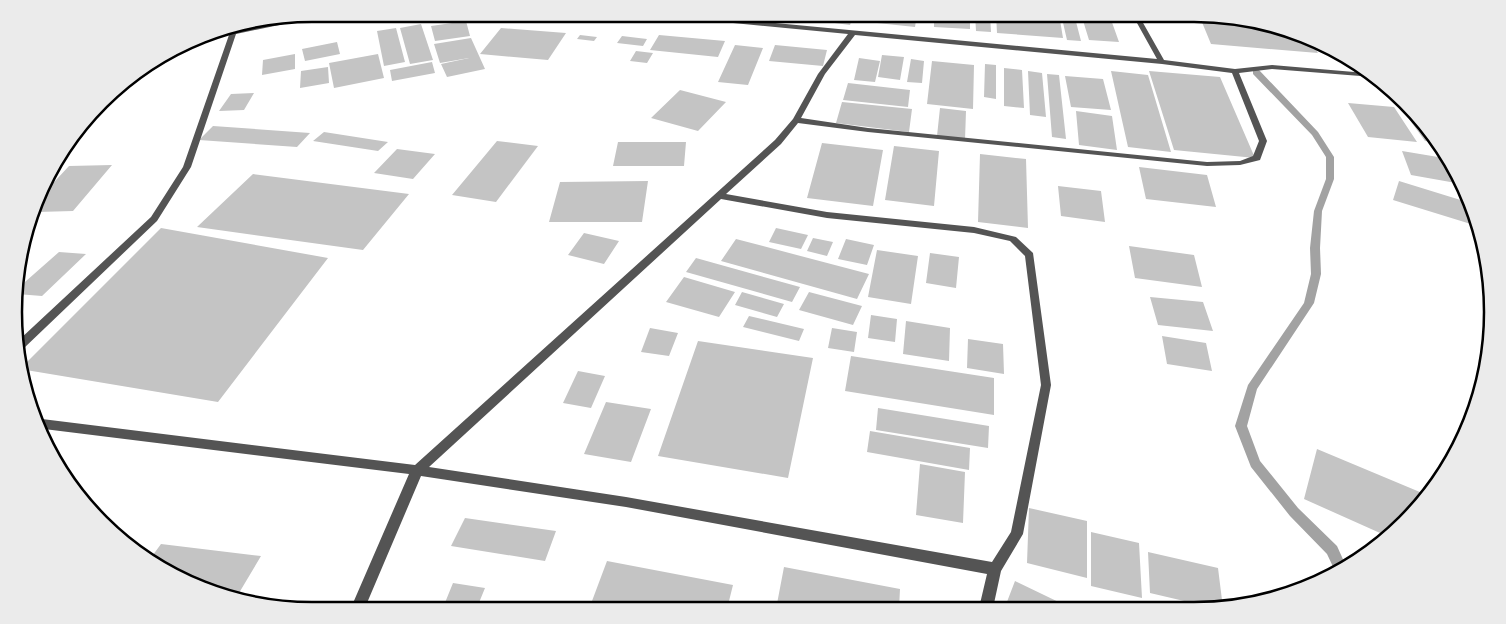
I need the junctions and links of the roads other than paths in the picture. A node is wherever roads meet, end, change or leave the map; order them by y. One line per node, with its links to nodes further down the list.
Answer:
1 (776, 23): 4 (street)
2 (1140, 23): 7 (street)
3 (270, 26): 6 (street)
4 (853, 32): 7 (street); 10 (street)
5 (233, 33): 12 (street)
6 (235, 33)
7 (1162, 62): 8 (street)
8 (1235, 71): 9 (street); 10 (street)
9 (1361, 75)
10 (796, 120): 11 (street)
11 (721, 196): 14 (street); 15 (street)
12 (24, 341)
13 (46, 424): 14 (street)
14 (417, 470): 15 (street); 16 (street)
15 (995, 569): 17 (street)
16 (361, 601)
17 (988, 601)

